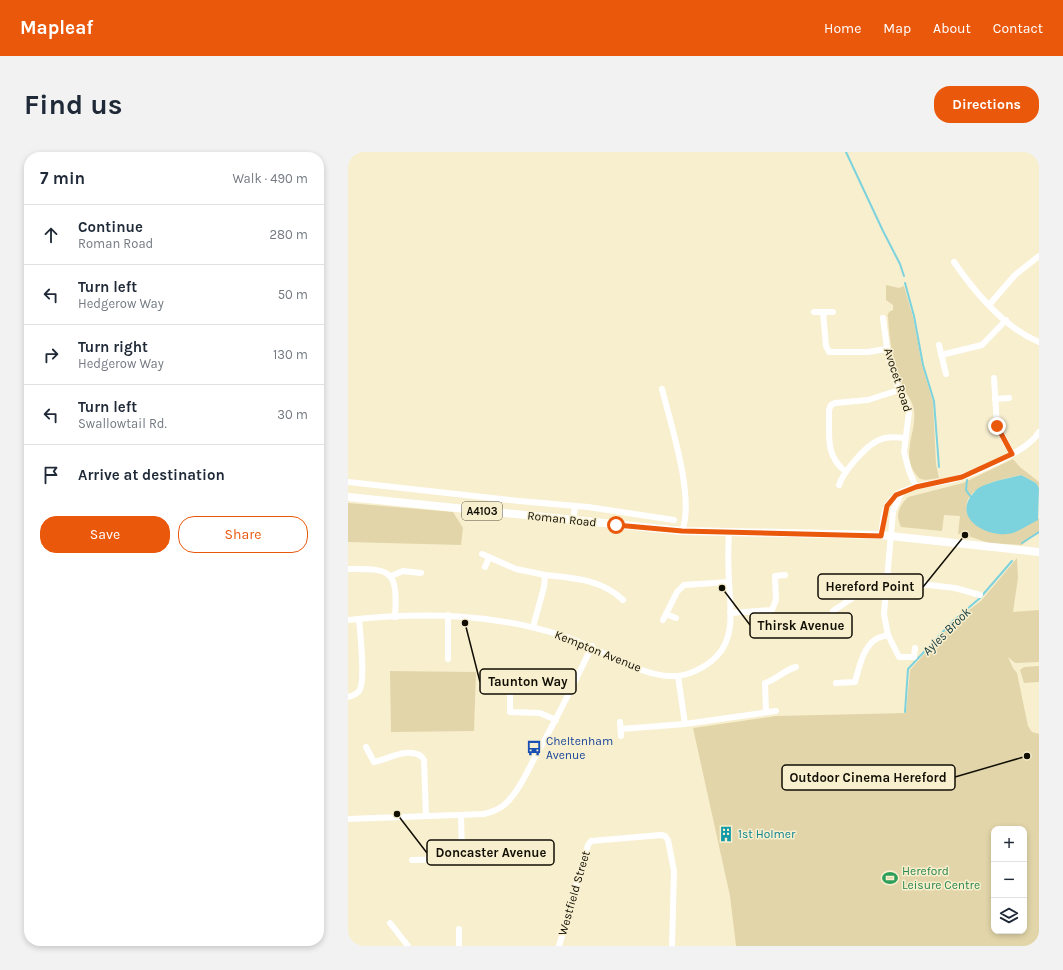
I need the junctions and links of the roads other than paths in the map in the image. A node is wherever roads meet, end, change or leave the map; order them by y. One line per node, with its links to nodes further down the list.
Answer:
1 (1039, 256): 3 (street)
2 (954, 262): 3 (street)
3 (989, 305): 8 (street)
4 (814, 312): 5 (street)
5 (823, 312): 6 (street); 11 (street)
6 (833, 312)
7 (884, 318): 11 (street, Avocet Road)
8 (1006, 320): 9 (street); 12 (street)
9 (1039, 342)
10 (939, 345): 12 (street)
11 (886, 349): 16 (street, Avocet Road)
12 (942, 355): 13 (street)
13 (946, 374)
14 (994, 378): 18 (street)
15 (662, 389): 31 (street)
16 (899, 390): 20 (street, Avocet Road); 22 (street)
17 (1009, 398): 18 (street)
18 (995, 399): 21 (street)
19 (1039, 432): 21 (street)
20 (905, 438): 22 (street); 25 (street, Avocet Road)
21 (1012, 454): 25 (street)
22 (846, 472): 24 (street)
23 (348, 482): 28 (street, Roman Road)
24 (839, 486)
25 (916, 487): 26 (street)
26 (900, 494): 33 (street); 34 (street)
27 (348, 497): 30 (main road, Roman Road / A4103)
28 (575, 506): 29 (street, Roman Road); 30 (street)
29 (674, 520)
30 (573, 521): 31 (main road, Roman Road / A4103)
31 (682, 531): 32 (main road, Roman Road / A4103)
32 (729, 532): 33 (main road, Roman Road / A4103); 45 (street, Kempton Avenue)
33 (881, 536): 34 (main road, Roman Road / A4103)
34 (891, 536): 35 (main road, Roman Road / A4103); 44 (street)
35 (1039, 552)
36 (482, 554): 37 (street)
37 (489, 558): 38 (street); 41 (street)
38 (485, 567)
39 (348, 569): 43 (street)
40 (421, 573): 43 (street)
41 (545, 575): 48 (street); 58 (street)
42 (785, 575): 50 (street)
43 (391, 576): 53 (street)
44 (886, 580): 46 (street); 47 (street)
45 (729, 582): 50 (street, Kempton Avenue); 51 (street)
46 (885, 592): 49 (street); 59 (street)
47 (980, 595)
48 (622, 600)
49 (833, 611)
50 (730, 613): 64 (street, Kempton Avenue)
51 (666, 614): 54 (street); 57 (street)
52 (448, 615): 53 (street, Kempton Avenue); 58 (street, Kempton Avenue); 62 (street)
53 (395, 617): 55 (street, Kempton Avenue)
54 (676, 618)
55 (359, 619): 56 (street, Kempton Avenue); 67 (street)
56 (348, 620)
57 (663, 620)
58 (533, 627): 60 (street, Kempton Avenue)
59 (888, 635): 61 (street); 66 (street)
60 (592, 646): 64 (street, Kempton Avenue); 70 (street)
61 (915, 648)
62 (448, 660)
63 (796, 667): 69 (street)
64 (678, 676): 72 (street)
65 (510, 677): 70 (street)
66 (836, 683)
67 (348, 697)
68 (776, 711): 69 (street)
69 (766, 712): 72 (street)
70 (556, 720): 74 (street)
71 (620, 722): 72 (street)
72 (685, 724)
73 (366, 747): 75 (street)
74 (461, 815): 75 (street); 77 (street)
75 (426, 816): 76 (street)
76 (348, 819)
77 (462, 855): 78 (street); 79 (street)
78 (508, 856)
79 (412, 860)
80 (390, 923): 82 (street)
81 (459, 929): 83 (street)
82 (408, 946)
83 (459, 946)
84 (559, 946): 85 (street, Westfield Street)
85 (672, 946)

